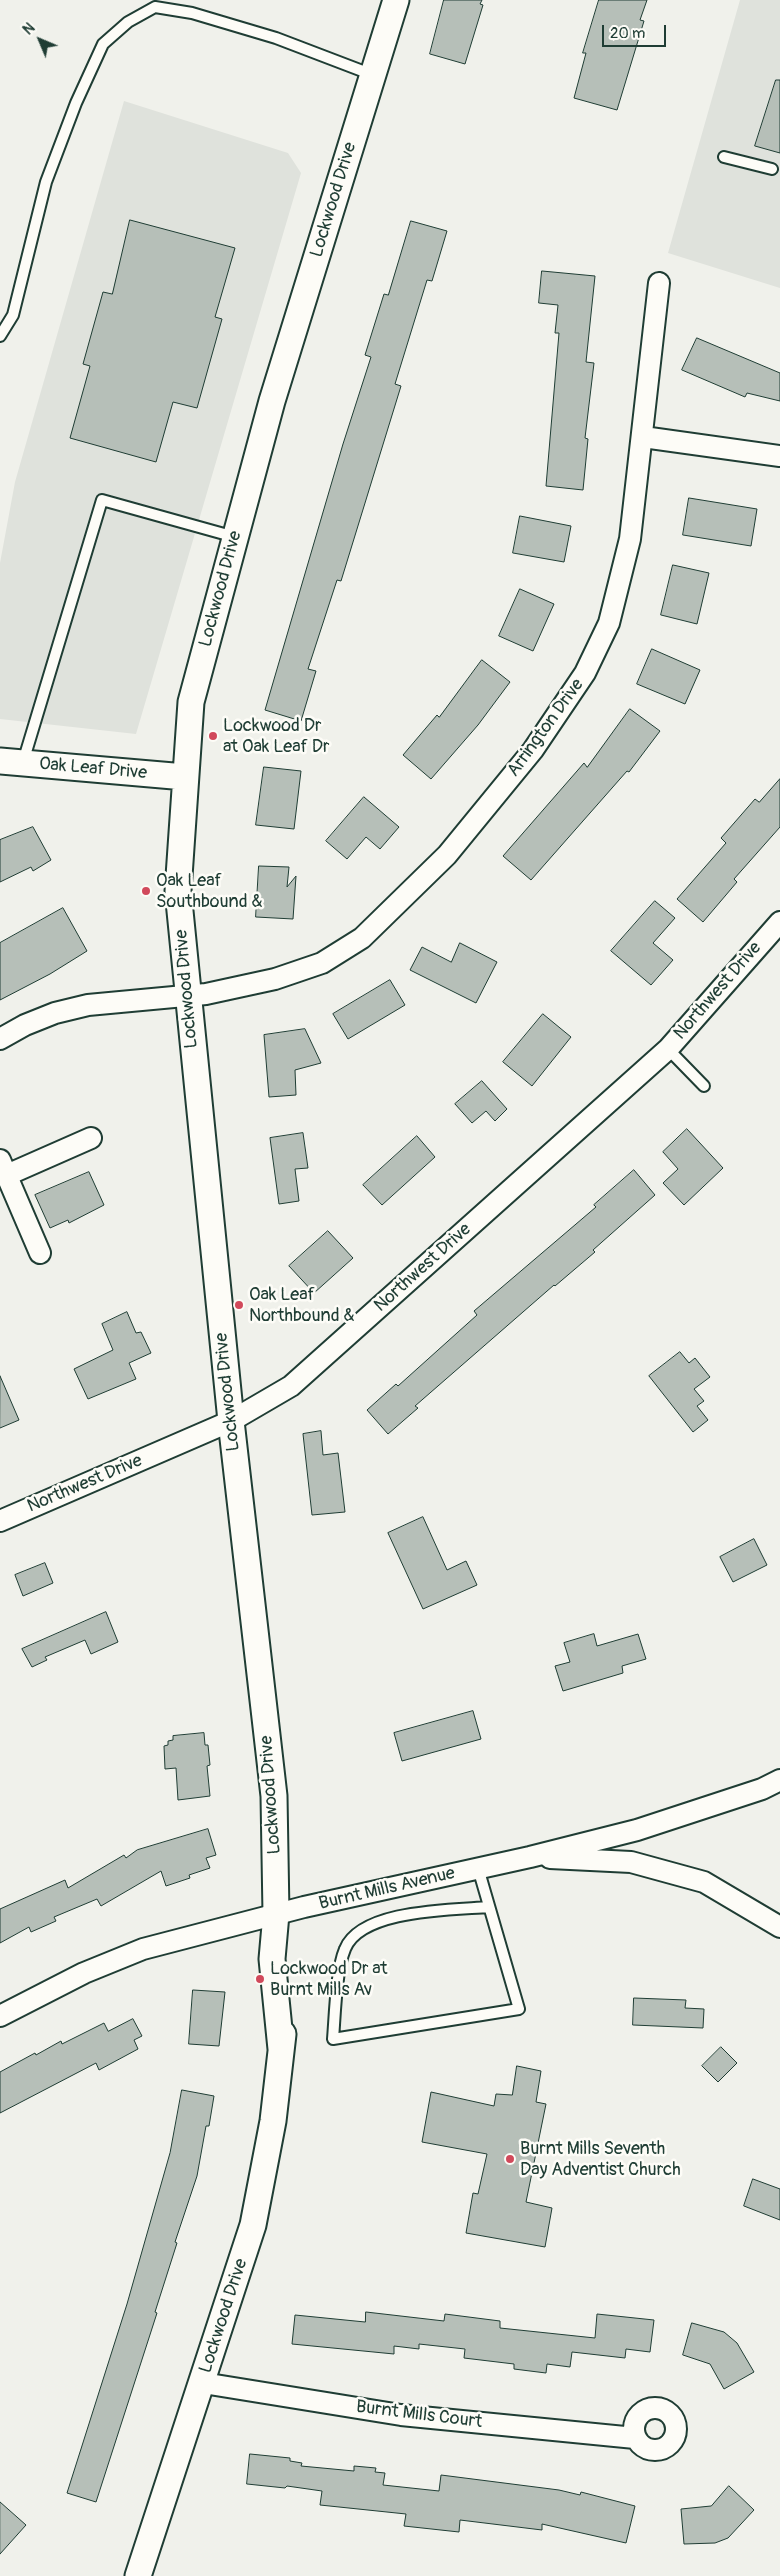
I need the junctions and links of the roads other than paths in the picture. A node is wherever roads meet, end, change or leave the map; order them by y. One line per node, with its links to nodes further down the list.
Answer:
1 (396, 0): 2 (street, Lockwood Drive)
2 (373, 75): 6 (lane); 9 (street, Lockwood Drive)
3 (724, 156): 4 (lane)
4 (772, 169)
5 (659, 284): 7 (street, Arrington Drive)
6 (0, 336)
7 (643, 437): 8 (street); 13 (street, Arrington Drive)
8 (780, 456)
9 (235, 537): 10 (lane); 11 (street, Lockwood Drive)
10 (11, 762): 11 (street, Oak Leaf Drive)
11 (185, 777): 13 (street, Lockwood Drive)
12 (780, 922): 15 (street, Northwest Drive)
13 (187, 998): 14 (street, Arrington Drive); 20 (street, Lockwood Drive)
14 (0, 1039)
15 (668, 1049): 16 (lane); 20 (street, Northwest Drive)
16 (704, 1086)
17 (91, 1138): 18 (street)
18 (3, 1167): 19 (street)
19 (40, 1253)
20 (231, 1421): 21 (street, Northwest Drive); 26 (street, Lockwood Drive)
21 (0, 1521)
22 (780, 1780): 23 (street, Burnt Mills Avenue)
23 (530, 1857): 24 (street, Burnt Mills Avenue); 27 (street)
24 (478, 1868): 25 (lane); 26 (street, Burnt Mills Avenue)
25 (489, 1907): 25 (lane)
26 (276, 1914): 28 (street, Burnt Mills Avenue); 29 (street, Lockwood Drive)
27 (780, 1927)
28 (0, 2016)
29 (203, 2383): 30 (street, Burnt Mills Court); 31 (street, Lockwood Drive)
30 (635, 2438)
31 (138, 2576)

